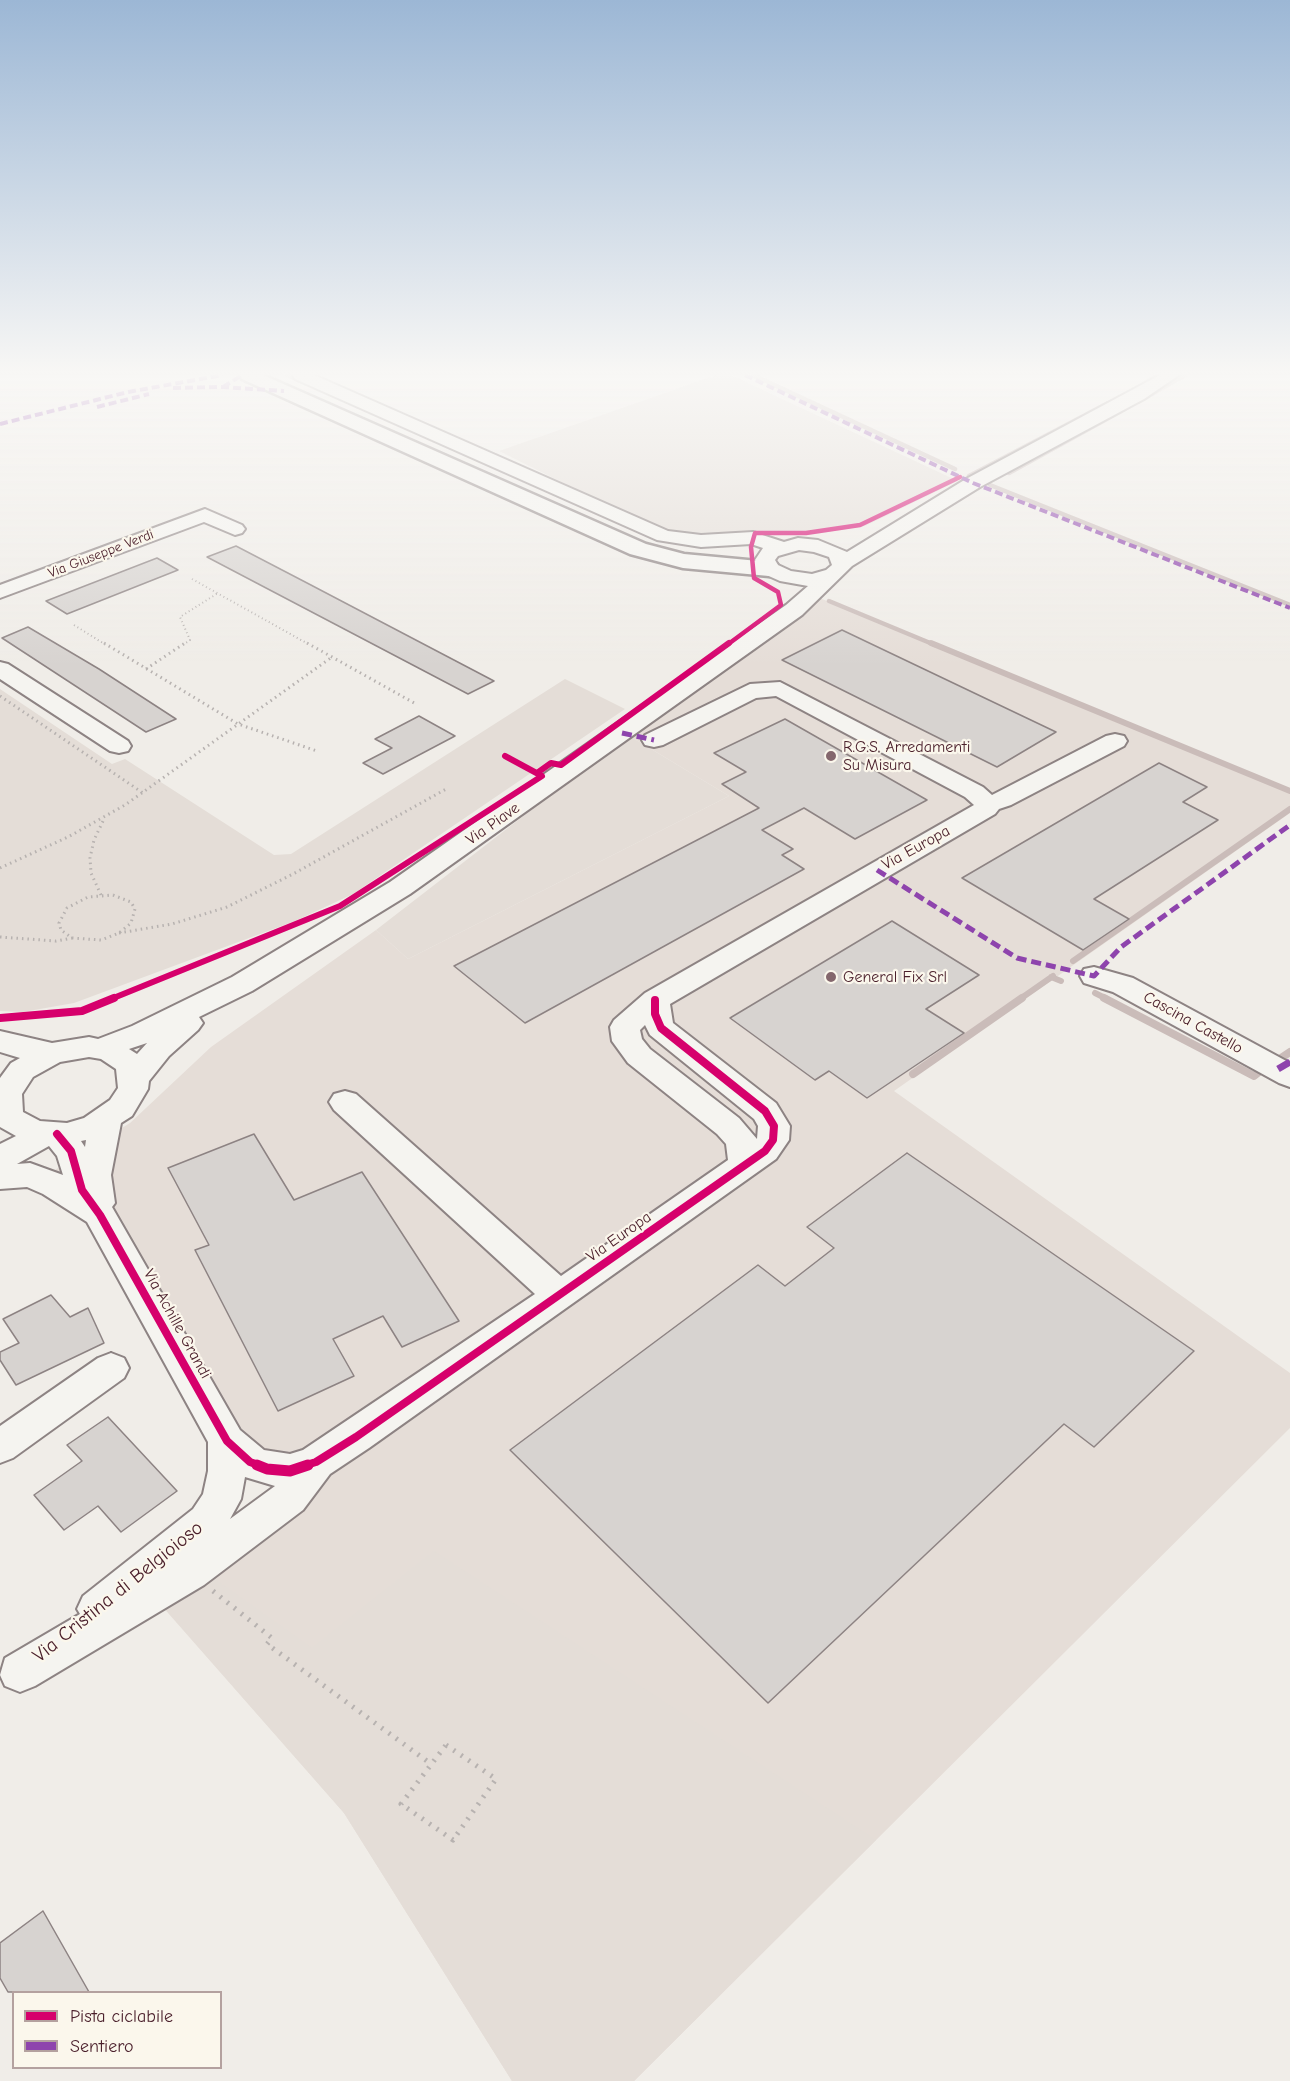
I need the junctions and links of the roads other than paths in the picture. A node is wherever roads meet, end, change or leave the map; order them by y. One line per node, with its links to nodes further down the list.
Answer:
1 (466, 472): 7 (highway)
2 (519, 472): 7 (street)
3 (997, 472): 4 (street)
4 (901, 526): 6 (street); 8 (street, Via Piave)
5 (235, 529): 9 (street, Via Giuseppe Verdi)
6 (818, 546): 7 (street); 8 (street)
7 (774, 560): 8 (street); 10 (street)
8 (838, 569): 10 (street, Via Piave)
9 (0, 592)
10 (794, 610): 17 (street, Via Piave)
11 (0, 669): 14 (street)
12 (654, 740): 15 (street)
13 (1115, 741): 15 (street, Via Europa)
14 (119, 746)
15 (988, 804): 30 (street, Via Europa)
16 (1094, 976): 21 (street, Cascina Castello)
17 (242, 984): 19 (street, Via Piave); 22 (street, Via Piave)
18 (0, 1041): 20 (street)
19 (100, 1049): 20 (street, Via Piave); 22 (street, Via Piave)
20 (52, 1053): 23 (street, Via Piave)
21 (1290, 1076)
22 (134, 1079): 25 (street, Via Piave)
23 (4, 1095): 26 (street, Via Piave)
24 (345, 1102): 30 (street)
25 (106, 1120): 26 (street, Via Piave); 29 (street, Via Achille Grandi)
26 (51, 1134): 27 (street); 29 (street, Via Achille Grandi)
27 (0, 1159)
28 (0, 1177): 29 (street)
29 (100, 1215): 33 (street, Via Achille Grandi)
30 (559, 1295): 34 (street, Via Europa)
31 (111, 1368): 32 (street)
32 (0, 1447)
33 (238, 1452): 34 (street); 35 (street, Via Cristina di Belgioioso); 36 (street, Via Cristina di Belgioioso)
34 (316, 1462): 35 (street, Via Cristina di Belgioioso)
35 (202, 1564): 36 (street, Via Cristina di Belgioioso)
36 (10, 1679)

